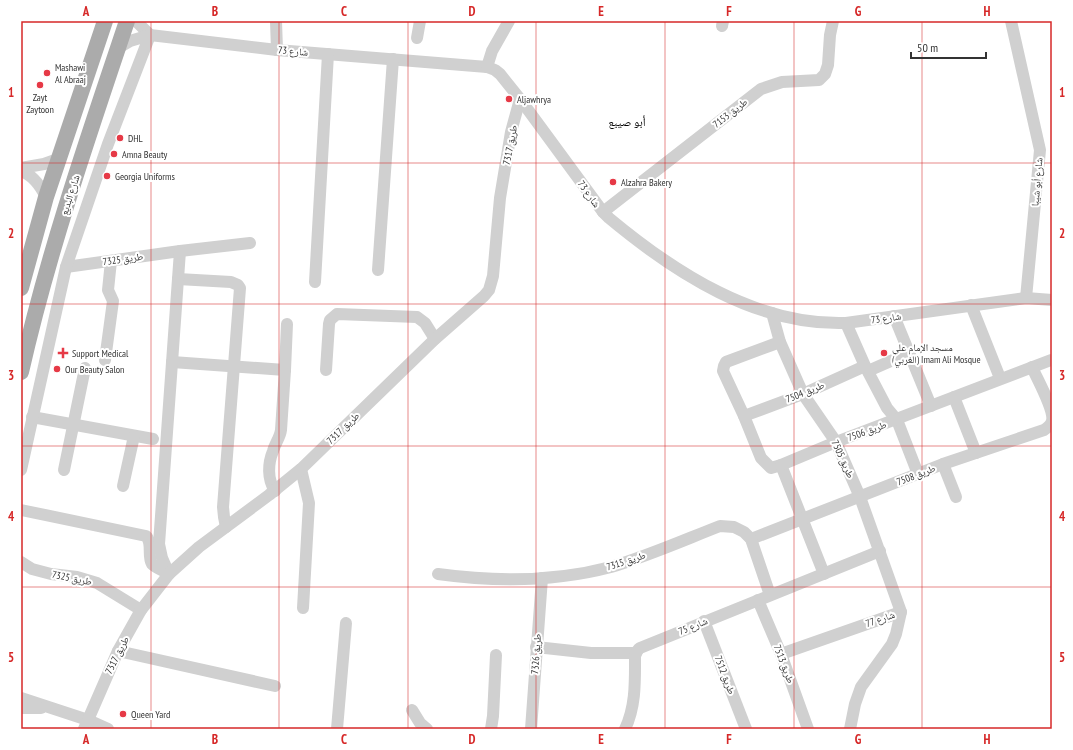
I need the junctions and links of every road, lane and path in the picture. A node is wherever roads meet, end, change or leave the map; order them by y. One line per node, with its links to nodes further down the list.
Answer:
1 (105, 21): 17 (main road)
2 (127, 21): 11 (main road, شارع البديع)
3 (136, 21): 9 (street)
4 (276, 21): 12 (street)
5 (420, 21): 10 (street)
6 (509, 21): 15 (street)
7 (833, 21): 20 (street, طريق 7153)
8 (1011, 21): 29 (street, شارع أبو شيبا)
9 (150, 35): 11 (street, شارع 73); 12 (street, شارع 73); 24 (street)
10 (417, 38)
11 (118, 48): 48 (main road, شارع البديع)
12 (277, 50): 13 (street, شارع 73)
13 (328, 54): 14 (street, شارع 73); 27 (street)
14 (393, 59): 15 (street, شارع 73); 25 (street)
15 (487, 67): 16 (street, شارع 73)
16 (520, 99): 20 (street, شارع 73); 36 (street, طريق 7317)
17 (58, 158): 18 (street); 19 (main road)
18 (21, 170): 19 (street)
19 (46, 197): 28 (main road)
20 (603, 212): 32 (street, شارع 73)
21 (250, 243): 22 (street, طريق 7325)
22 (180, 251): 23 (street, طريق 7325); 26 (street)
23 (111, 261): 24 (street, طريق 7325); 39 (street)
24 (66, 267): 54 (street)
25 (378, 270)
26 (178, 279): 41 (street); 42 (street)
27 (315, 282)
28 (21, 288)
29 (1026, 298): 30 (street, شارع 73); 31 (street, شارع 73)
30 (1052, 300)
31 (971, 305): 33 (street, شارع 73); 49 (street)
32 (772, 314): 34 (street, شارع 73); 37 (street, طريق 7505)
33 (894, 316): 34 (street, شارع 73); 38 (street)
34 (846, 323): 45 (street)
35 (287, 324): 46 (street)
36 (434, 339): 47 (street); 63 (street, طريق 7317)
37 (780, 342): 50 (street, طريق 7505); 53 (street)
38 (909, 353): 45 (street, طريق 7504); 52 (street)
39 (105, 360)
40 (1050, 360): 43 (street, طريق 7506)
41 (172, 362): 42 (street); 77 (street)
42 (233, 366): 46 (street); 73 (street)
43 (1032, 366): 49 (street, طريق 7506); 60 (street, طريق 7508)
44 (85, 368): 56 (street)
45 (866, 368): 50 (street, طريق 7504); 55 (street)
46 (285, 370): 68 (street)
47 (326, 370)
48 (21, 372)
49 (1000, 378): 51 (street, طريق 7506)
50 (803, 394): 53 (street, طريق 7504); 59 (street, طريق 7505)
51 (954, 397): 52 (street, طريق 7506); 60 (street)
52 (931, 406): 55 (street, طريق 7506)
53 (744, 416): 62 (street)
54 (32, 417): 56 (street); 64 (street)
55 (897, 420): 59 (street, طريق 7506); 66 (street)
56 (74, 424): 57 (street); 65 (street)
57 (134, 436): 58 (street); 67 (street)
58 (152, 439)
59 (836, 442): 62 (street, طريق 7506); 69 (street, طريق 7505)
60 (976, 453): 61 (street, طريق 7508)
61 (943, 464): 66 (street, طريق 7508); 70 (street)
62 (781, 465): 72 (street)
63 (301, 469): 68 (street, طريق 7317); 83 (street)
64 (21, 470)
65 (64, 470)
66 (918, 474): 69 (street, طريق 7508)
67 (123, 486)
68 (275, 491): 73 (street, طريق 7317)
69 (860, 497): 72 (street, طريق 7508); 75 (street, طريق 7505)
70 (956, 497)
71 (21, 510): 77 (street)
72 (802, 518): 74 (street); 79 (street)
73 (226, 527): 77 (street, طريق 7317)
74 (751, 539): 80 (street, طريق 7315); 81 (street)
75 (880, 551): 79 (street, شارع 75); 85 (street, طريق 7505)
76 (21, 562): 84 (street, طريق 7325)
77 (169, 574): 84 (street, طريق 7317)
78 (438, 574): 80 (street, طريق 7315)
79 (824, 574): 81 (street, شارع 75)
80 (542, 578): 88 (street, طريق 7326)
81 (770, 595): 82 (street, شارع 75)
82 (758, 600): 86 (street, شارع 75); 91 (street, طريق 7513)
83 (303, 608)
84 (141, 610): 89 (street, طريق 7317)
85 (901, 612): 91 (street, شارع 77); 107 (street, شارع 77)
86 (704, 621): 90 (street, شارع 75); 105 (street, طريق 7512)
87 (346, 623): 100 (street)
88 (536, 647): 90 (street); 103 (street, طريق 7326)
89 (118, 651): 93 (street); 98 (street, طريق 7317)
90 (636, 653): 104 (street)
91 (780, 654): 106 (street, طريق 7513)
92 (496, 655): 102 (street)
93 (275, 686)
94 (21, 698): 96 (street)
95 (21, 708): 96 (street)
96 (52, 709): 98 (street)
97 (412, 710): 101 (street)
98 (86, 725): 99 (street)
99 (108, 729)
100 (337, 729)
101 (427, 729)
102 (491, 729)
103 (531, 729)
104 (625, 729)
105 (746, 729)
106 (808, 729)
107 (850, 729)

